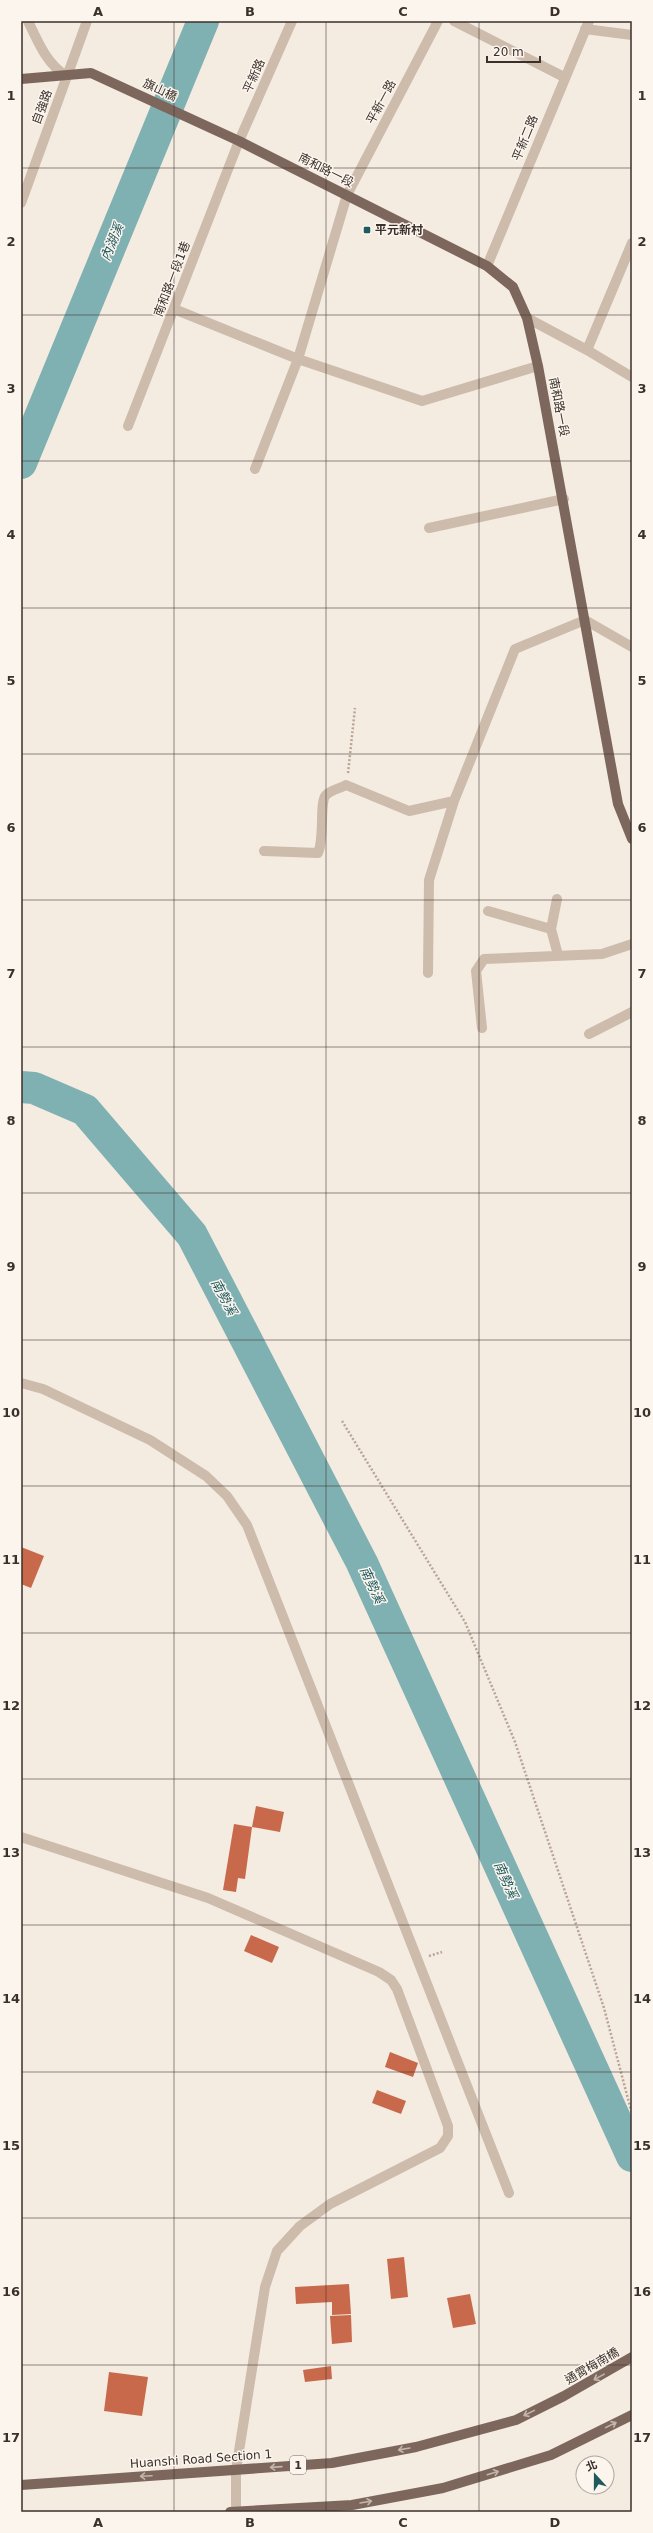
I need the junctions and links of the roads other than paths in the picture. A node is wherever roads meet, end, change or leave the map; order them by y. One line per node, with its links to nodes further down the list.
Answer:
1 (28, 21): 8 (street)
2 (87, 21): 8 (street, 自強路)
3 (292, 21): 11 (street, 平新路)
4 (438, 21): 12 (street, 平新一路)
5 (454, 21): 9 (street)
6 (587, 25): 7 (street); 9 (street, 平新二路)
7 (632, 35)
8 (67, 76): 10 (main road, 旗山橋); 11 (main road, 旗山橋); 13 (street, 自強路)
9 (564, 77): 15 (street, 平新二路)
10 (21, 79)
11 (240, 141): 12 (main road, 南和路一段); 16 (street, 南和路一段1巷)
12 (347, 195): 15 (main road, 南和路一段); 19 (street, 平新一路)
13 (21, 203)
14 (632, 243): 18 (street)
15 (487, 266): 17 (main road, 南和路一段)
16 (174, 309): 19 (street); 22 (street, 南和路一段1巷)
17 (527, 318): 18 (street); 20 (main road, 南和路一段)
18 (587, 350): 21 (street)
19 (298, 359): 20 (street); 23 (street, 平新一路)
20 (538, 366): 24 (main road, 南和路一段)
21 (632, 377)
22 (128, 426)
23 (255, 470)
24 (564, 499): 25 (street); 26 (main road, 南和路一段)
25 (429, 528)
26 (585, 620): 27 (street); 28 (street); 29 (main road, 南和路一段)
27 (632, 647)
28 (454, 800): 30 (street); 36 (street)
29 (632, 840)
30 (264, 851)
31 (557, 899): 33 (street)
32 (488, 911): 33 (street)
33 (551, 930): 35 (street)
34 (632, 944): 35 (street)
35 (558, 955): 38 (street)
36 (428, 973)
37 (632, 1012): 39 (street)
38 (482, 1028)
39 (589, 1034)
40 (21, 1383): 42 (street)
41 (21, 1837): 46 (street)
42 (509, 2193)
43 (632, 2357): 44 (main road, 通霄梅南橋 / 1, one-way to 44)
44 (564, 2396): 46 (main road, Huanshi Road Section 1 / 1, one-way to 46)
45 (632, 2415): 49 (main road, one-way to 45)
46 (236, 2470): 47 (main road, Huanshi Road Section 1 / 1, one-way to 47); 49 (street)
47 (21, 2485)
48 (230, 2512): 49 (main road)
49 (236, 2512)

